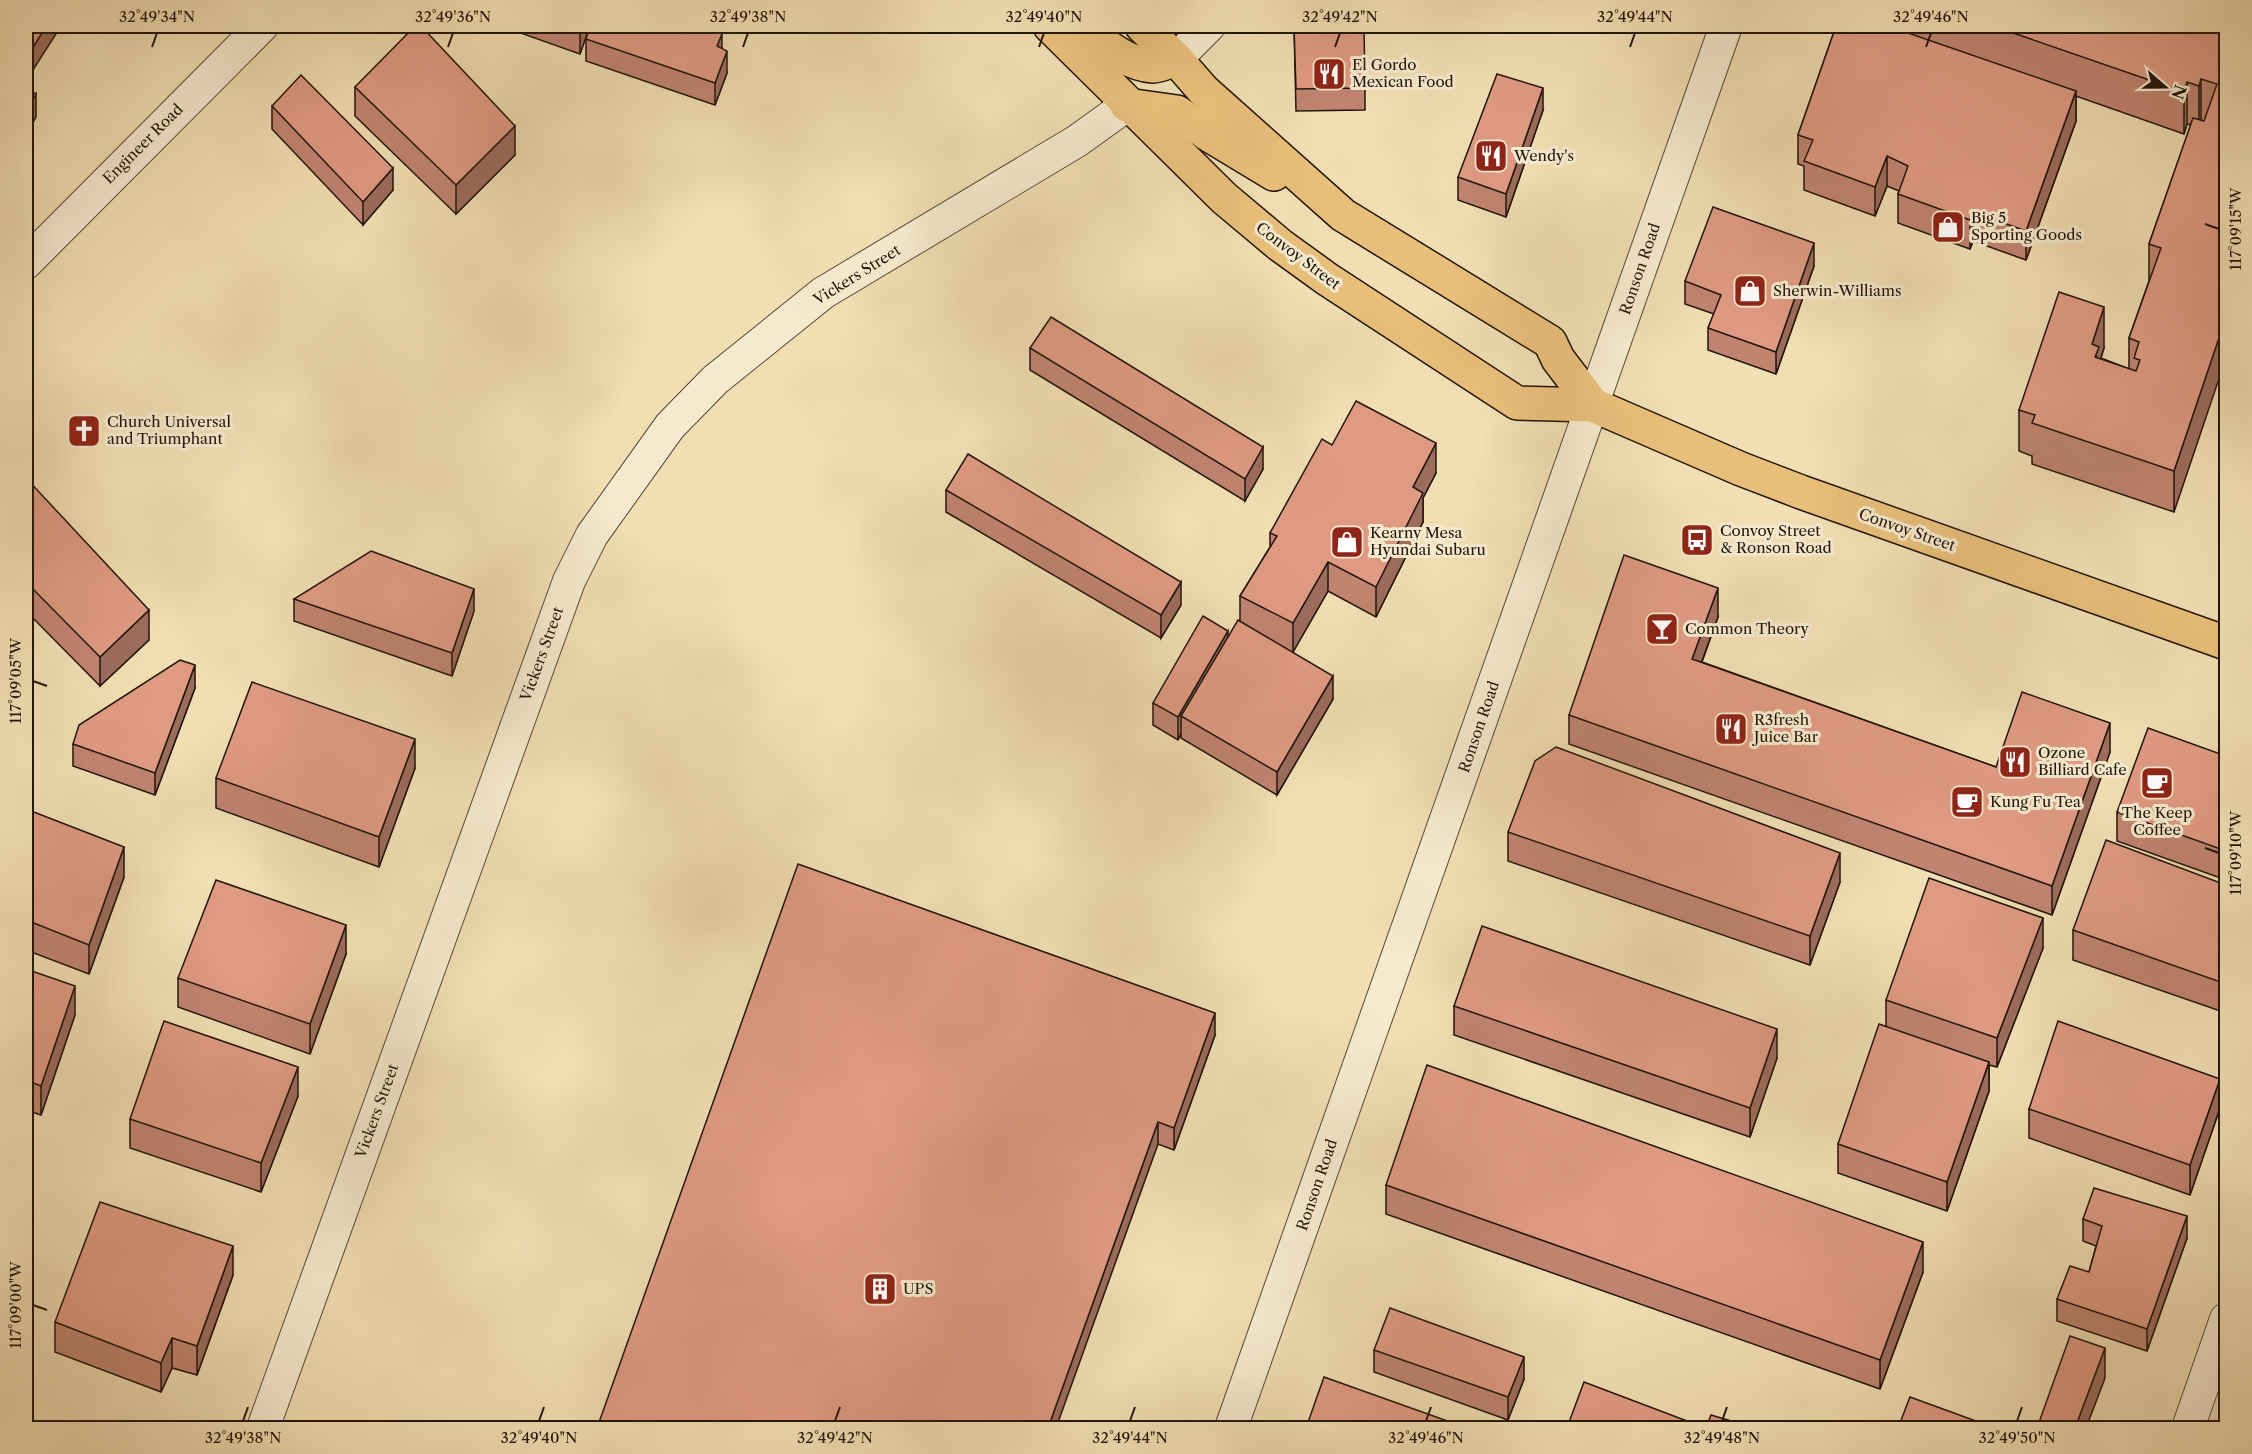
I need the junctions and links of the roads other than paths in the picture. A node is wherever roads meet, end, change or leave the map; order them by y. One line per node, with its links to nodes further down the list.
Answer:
1 (262, 26): 10 (street, Engineer Road)
2 (1050, 26): 8 (main road, Convoy Street)
3 (1084, 26): 7 (main road)
4 (1142, 26): 7 (main road, Convoy Street)
5 (1209, 26): 7 (street)
6 (1726, 26): 11 (street, Ronson Road)
7 (1176, 59): 9 (main road, Convoy Street)
8 (1127, 105): 9 (main road); 11 (main road, Convoy Street); 14 (street, Vickers Street)
9 (1343, 215): 11 (main road, Convoy Street)
10 (26, 263)
11 (1593, 405): 12 (main road, Convoy Street); 15 (street, Ronson Road)
12 (2226, 643)
13 (2226, 1319): 16 (street)
14 (263, 1428)
15 (1231, 1428)
16 (2188, 1428)

